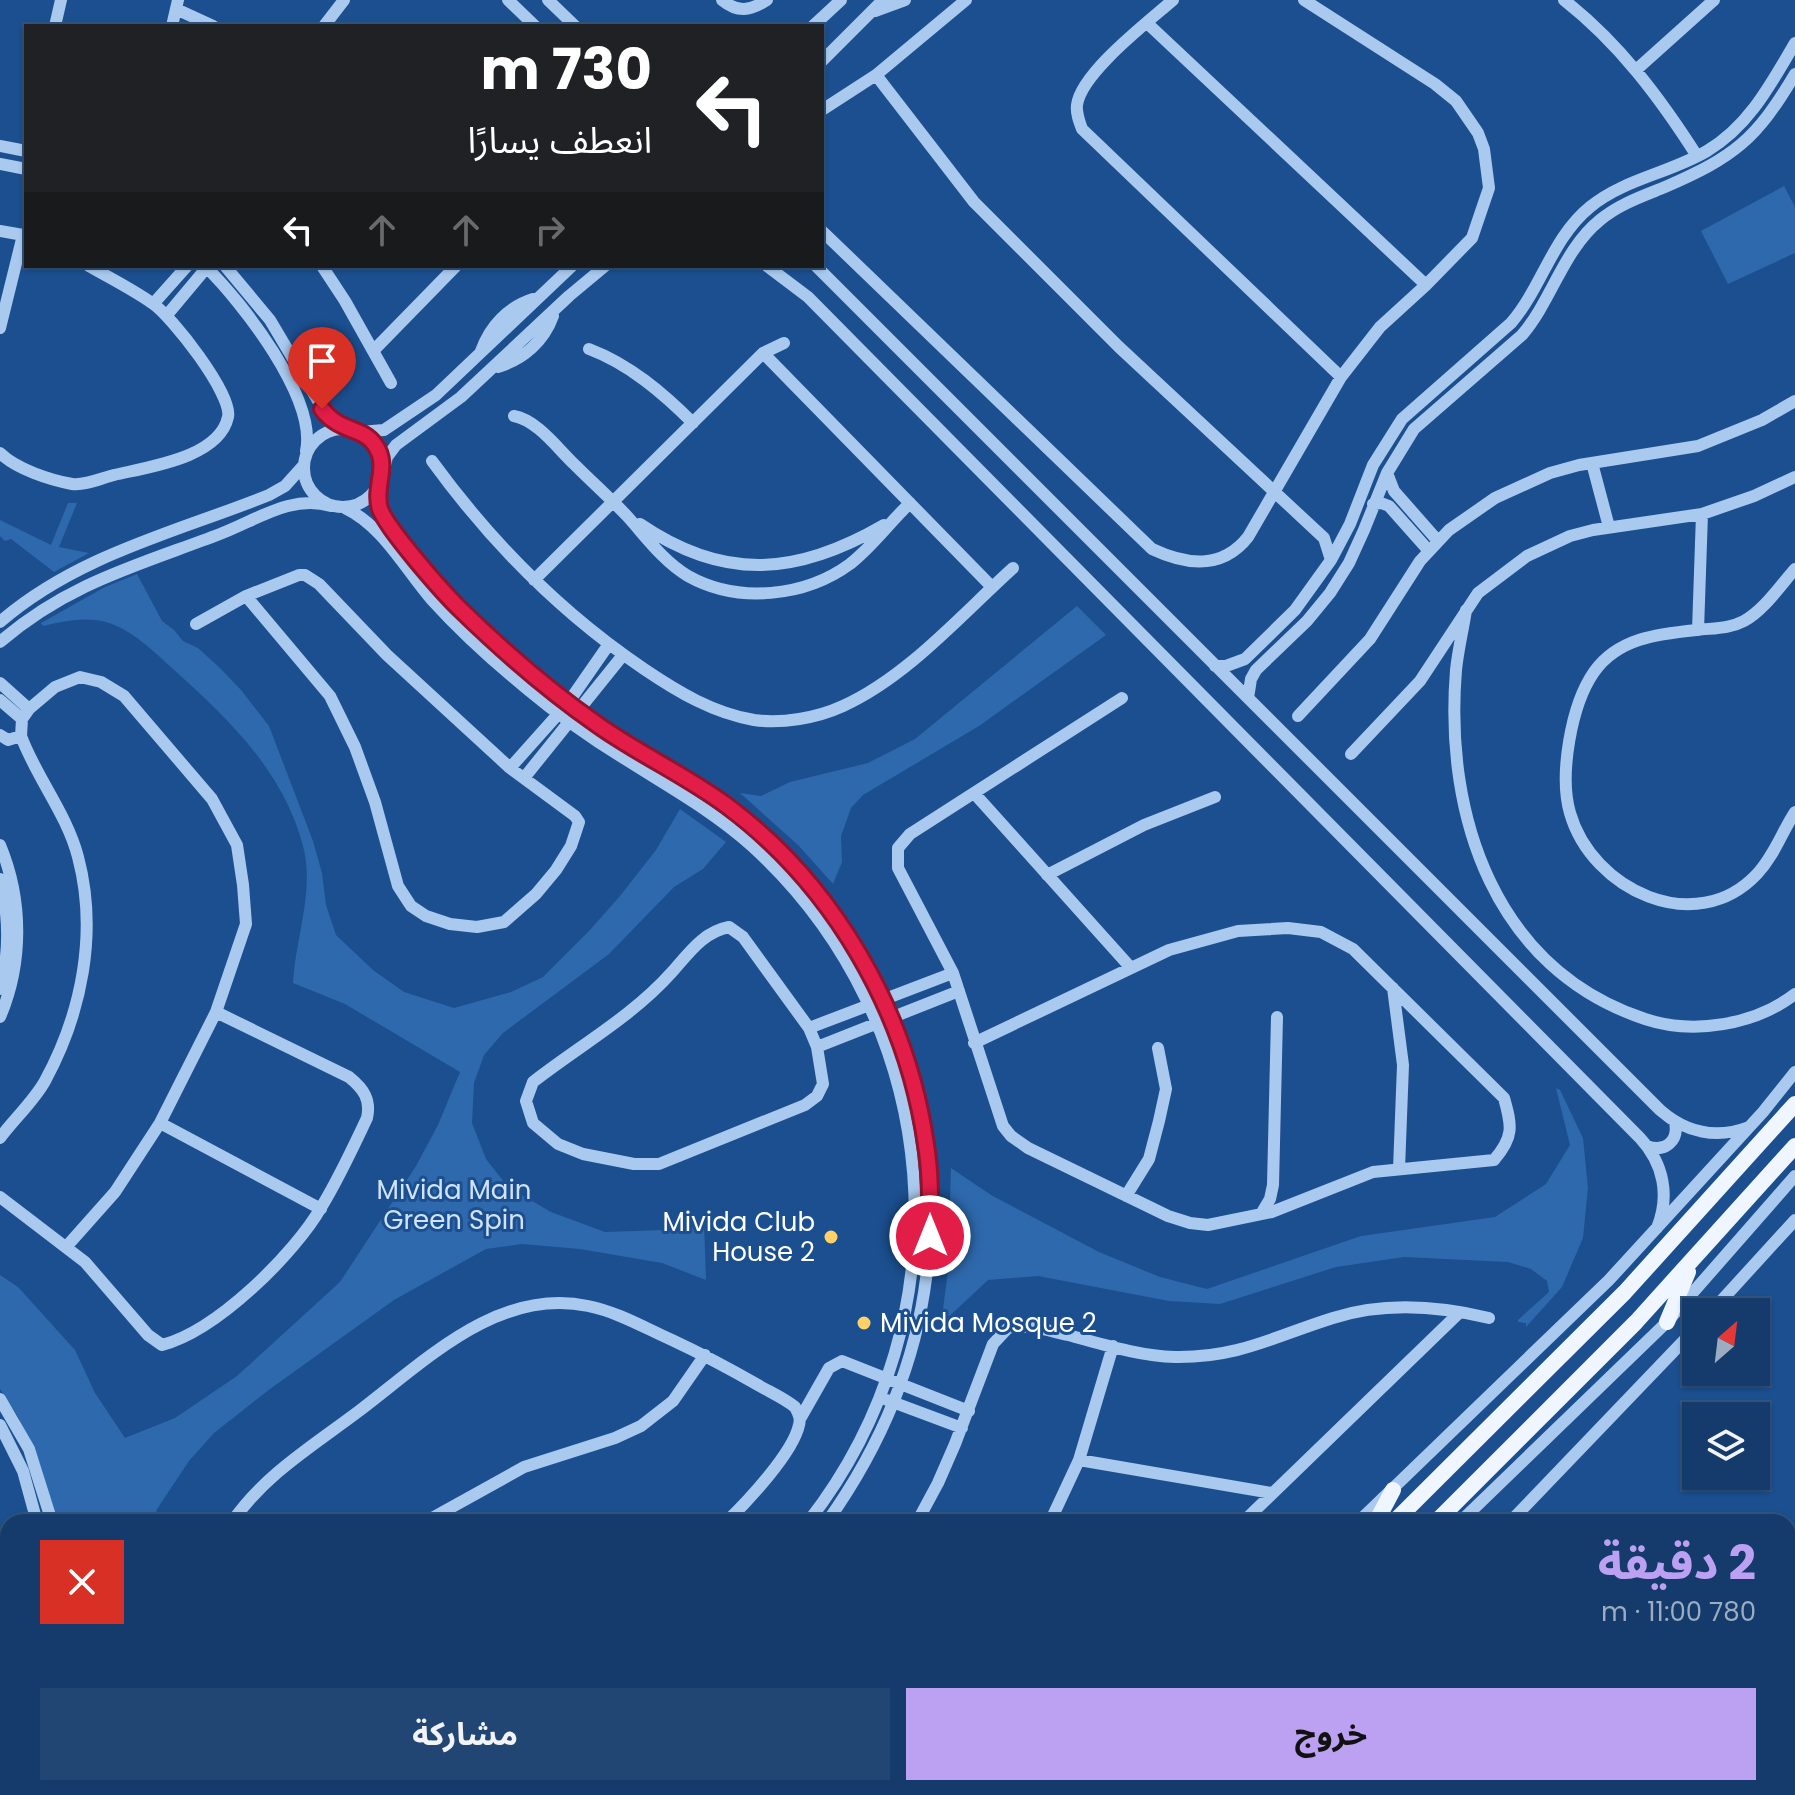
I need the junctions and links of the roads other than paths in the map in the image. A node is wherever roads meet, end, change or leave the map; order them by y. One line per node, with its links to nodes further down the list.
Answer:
1 (61, 0): 18 (street)
2 (344, 0): 20 (street)
3 (508, 0): 21 (street)
4 (548, 0): 22 (street)
5 (722, 0): 6 (street)
6 (767, 0)
7 (841, 0): 23 (street)
8 (883, 0): 16 (street)
9 (905, 0): 16 (street)
10 (966, 0): 28 (street)
11 (1173, 0): 17 (street)
12 (1304, 0): 49 (street)
13 (1564, 0): 26 (street)
14 (1714, 0): 26 (street)
15 (177, 5): 19 (street)
16 (872, 12): 25 (street)
17 (1147, 23): 49 (street); 65 (street)
18 (55, 24)
19 (210, 24)
20 (326, 24)
21 (533, 24)
22 (573, 24)
23 (815, 24)
24 (1795, 43): 32 (street)
25 (824, 59)
26 (1636, 70): 32 (street)
27 (1795, 74): 63 (street)
28 (876, 75): 29 (street); 78 (street)
29 (824, 109)
30 (0, 146): 31 (street)
31 (24, 151)
32 (1697, 156): 59 (street)
33 (0, 164): 34 (street)
34 (24, 169)
35 (0, 231): 37 (street)
36 (824, 233): 78 (street)
37 (24, 236): 56 (street)
38 (93, 268): 51 (street)
39 (185, 268): 51 (street)
40 (205, 268): 54 (street)
41 (209, 268): 72 (street)
42 (227, 268): 70 (street)
43 (323, 268): 60 (street)
44 (454, 268): 60 (street)
45 (570, 268): 50 (street)
46 (603, 268): 53 (street)
47 (770, 268): 144 (street)
48 (818, 268): 103 (street)
49 (1426, 285): 65 (street)
50 (540, 297): 52 (street); 61 (street)
51 (154, 303): 54 (street)
52 (529, 308): 55 (street); 61 (street)
53 (555, 309): 55 (street); 64 (street)
54 (167, 315): 71 (street)
55 (542, 321): 64 (street)
56 (0, 328)
57 (784, 343): 62 (street)
58 (589, 349): 69 (street)
59 (1478, 350): 63 (street); 88 (street)
60 (373, 351): 66 (street)
61 (484, 352): 64 (street); 70 (street)
62 (763, 353): 69 (street); 80 (street)
63 (1489, 362): 75 (street)
64 (496, 364): 77 (street)
65 (1341, 377): 78 (street)
66 (391, 383)
67 (1795, 401): 74 (street)
68 (514, 416): 79 (street)
69 (693, 423): 79 (street)
70 (355, 431): 72 (street); 77 (street)
71 (0, 453)
72 (304, 460): 82 (street); 95 (street)
73 (432, 461): 91 (street)
74 (1592, 463): 86 (street); 87 (street)
75 (1387, 473): 81 (street); 87 (street)
76 (1795, 477): 84 (street)
77 (380, 480): 82 (street); 108 (street)
78 (1274, 493): 88 (street)
79 (613, 503): 83 (street); 91 (street)
80 (910, 503): 85 (street); 92 (street)
81 (1373, 504): 87 (street); 101 (street)
82 (338, 507): 99 (street); 111 (street)
83 (624, 513): 85 (street); 85 (street)
84 (1702, 514): 86 (street); 97 (street)
85 (890, 522)
86 (1609, 527): 94 (street)
87 (1434, 546): 110 (street)
88 (1331, 560): 98 (street)
89 (1013, 568): 92 (street)
90 (1795, 569): 97 (street)
91 (534, 580): 100 (street)
92 (992, 587): 102 (street)
93 (246, 596): 96 (street); 115 (street); 116 (street)
94 (1466, 610): 114 (street); 128 (street)
95 (0, 622)
96 (196, 624)
97 (1698, 630): 119 (street)
98 (1265, 640): 101 (street); 103 (street)
99 (0, 642)
100 (609, 644): 102 (street); 108 (street)
101 (1276, 651): 106 (street)
102 (623, 655): 108 (street)
103 (1215, 666): 106 (street)
104 (0, 683): 109 (street)
105 (1122, 698): 117 (street)
106 (1248, 698): 140 (street)
107 (0, 700): 109 (street)
108 (574, 707): 111 (street); 129 (street)
109 (25, 714): 113 (street); 130 (street)
110 (1298, 716)
111 (565, 718): 115 (street); 116 (street); 129 (street)
112 (0, 735): 113 (street)
113 (21, 736): 143 (street)
114 (1351, 754)
115 (510, 768): 116 (street)
116 (524, 778)
117 (974, 793): 121 (street); 124 (street)
118 (1215, 797): 121 (street)
119 (1795, 812)
120 (0, 845): 131 (street)
121 (1047, 875): 123 (street)
122 (0, 879): 126 (street)
123 (1131, 968): 125 (street); 135 (street)
124 (953, 973): 127 (street); 129 (street)
125 (1393, 988): 146 (street); 146 (street)
126 (0, 989)
127 (959, 991): 133 (street); 135 (street)
128 (1795, 994)
129 (876, 1003): 133 (street); 134 (street)
130 (216, 1012): 141 (street); 152 (street)
131 (0, 1017)
132 (1277, 1017): 148 (street)
133 (883, 1021): 136 (street); 165 (street)
134 (809, 1028): 136 (street); 136 (street)
135 (974, 1043): 149 (street)
136 (817, 1047)
137 (1158, 1048): 149 (street)
138 (1795, 1072): 142 (street)
139 (1795, 1104): 188 (main road)
140 (1675, 1122): 142 (street); 144 (street)
141 (160, 1123): 152 (street); 156 (street)
142 (1749, 1127): 155 (street)
143 (0, 1138)
144 (1647, 1146): 155 (street)
145 (1795, 1146): 157 (main road)
146 (1399, 1169): 151 (street)
147 (1795, 1176): 161 (street)
148 (1273, 1178): 151 (street); 153 (street)
149 (1126, 1196): 153 (street)
150 (0, 1197): 156 (street)
151 (1294, 1203): 153 (street)
152 (321, 1209): 156 (street)
153 (1261, 1214)
154 (1795, 1220): 158 (street)
155 (1657, 1228): 174 (street)
156 (67, 1246)
157 (1693, 1261): 161 (main road); 189 (main road)
158 (1724, 1298)
159 (1460, 1312): 160 (street); 163 (street); 175 (street)
160 (1489, 1318)
161 (1667, 1322): 190 (street)
162 (1682, 1343): 191 (street)
163 (1113, 1346): 169 (street); 173 (street)
164 (705, 1355): 170 (street); 178 (street); 179 (street)
165 (894, 1383): 166 (street); 168 (street); 169 (street); 170 (street)
166 (880, 1398): 168 (street); 181 (street)
167 (0, 1399): 177 (street)
168 (893, 1403): 172 (street); 182 (street)
169 (969, 1411): 172 (street)
170 (800, 1419): 180 (street)
171 (0, 1425): 176 (street)
172 (962, 1428): 183 (street)
173 (1079, 1460): 175 (street); 184 (street)
174 (1393, 1490): 186 (street); 187 (main road)
175 (1272, 1493): 185 (street)
176 (35, 1514)
177 (49, 1514)
178 (238, 1514)
179 (439, 1514)
180 (733, 1514)
181 (813, 1514)
182 (832, 1514)
183 (921, 1514)
184 (1054, 1514)
185 (1251, 1514)
186 (1367, 1514)
187 (1380, 1514)
188 (1402, 1514)
189 (1444, 1514)
190 (1468, 1514)
191 (1518, 1514)

